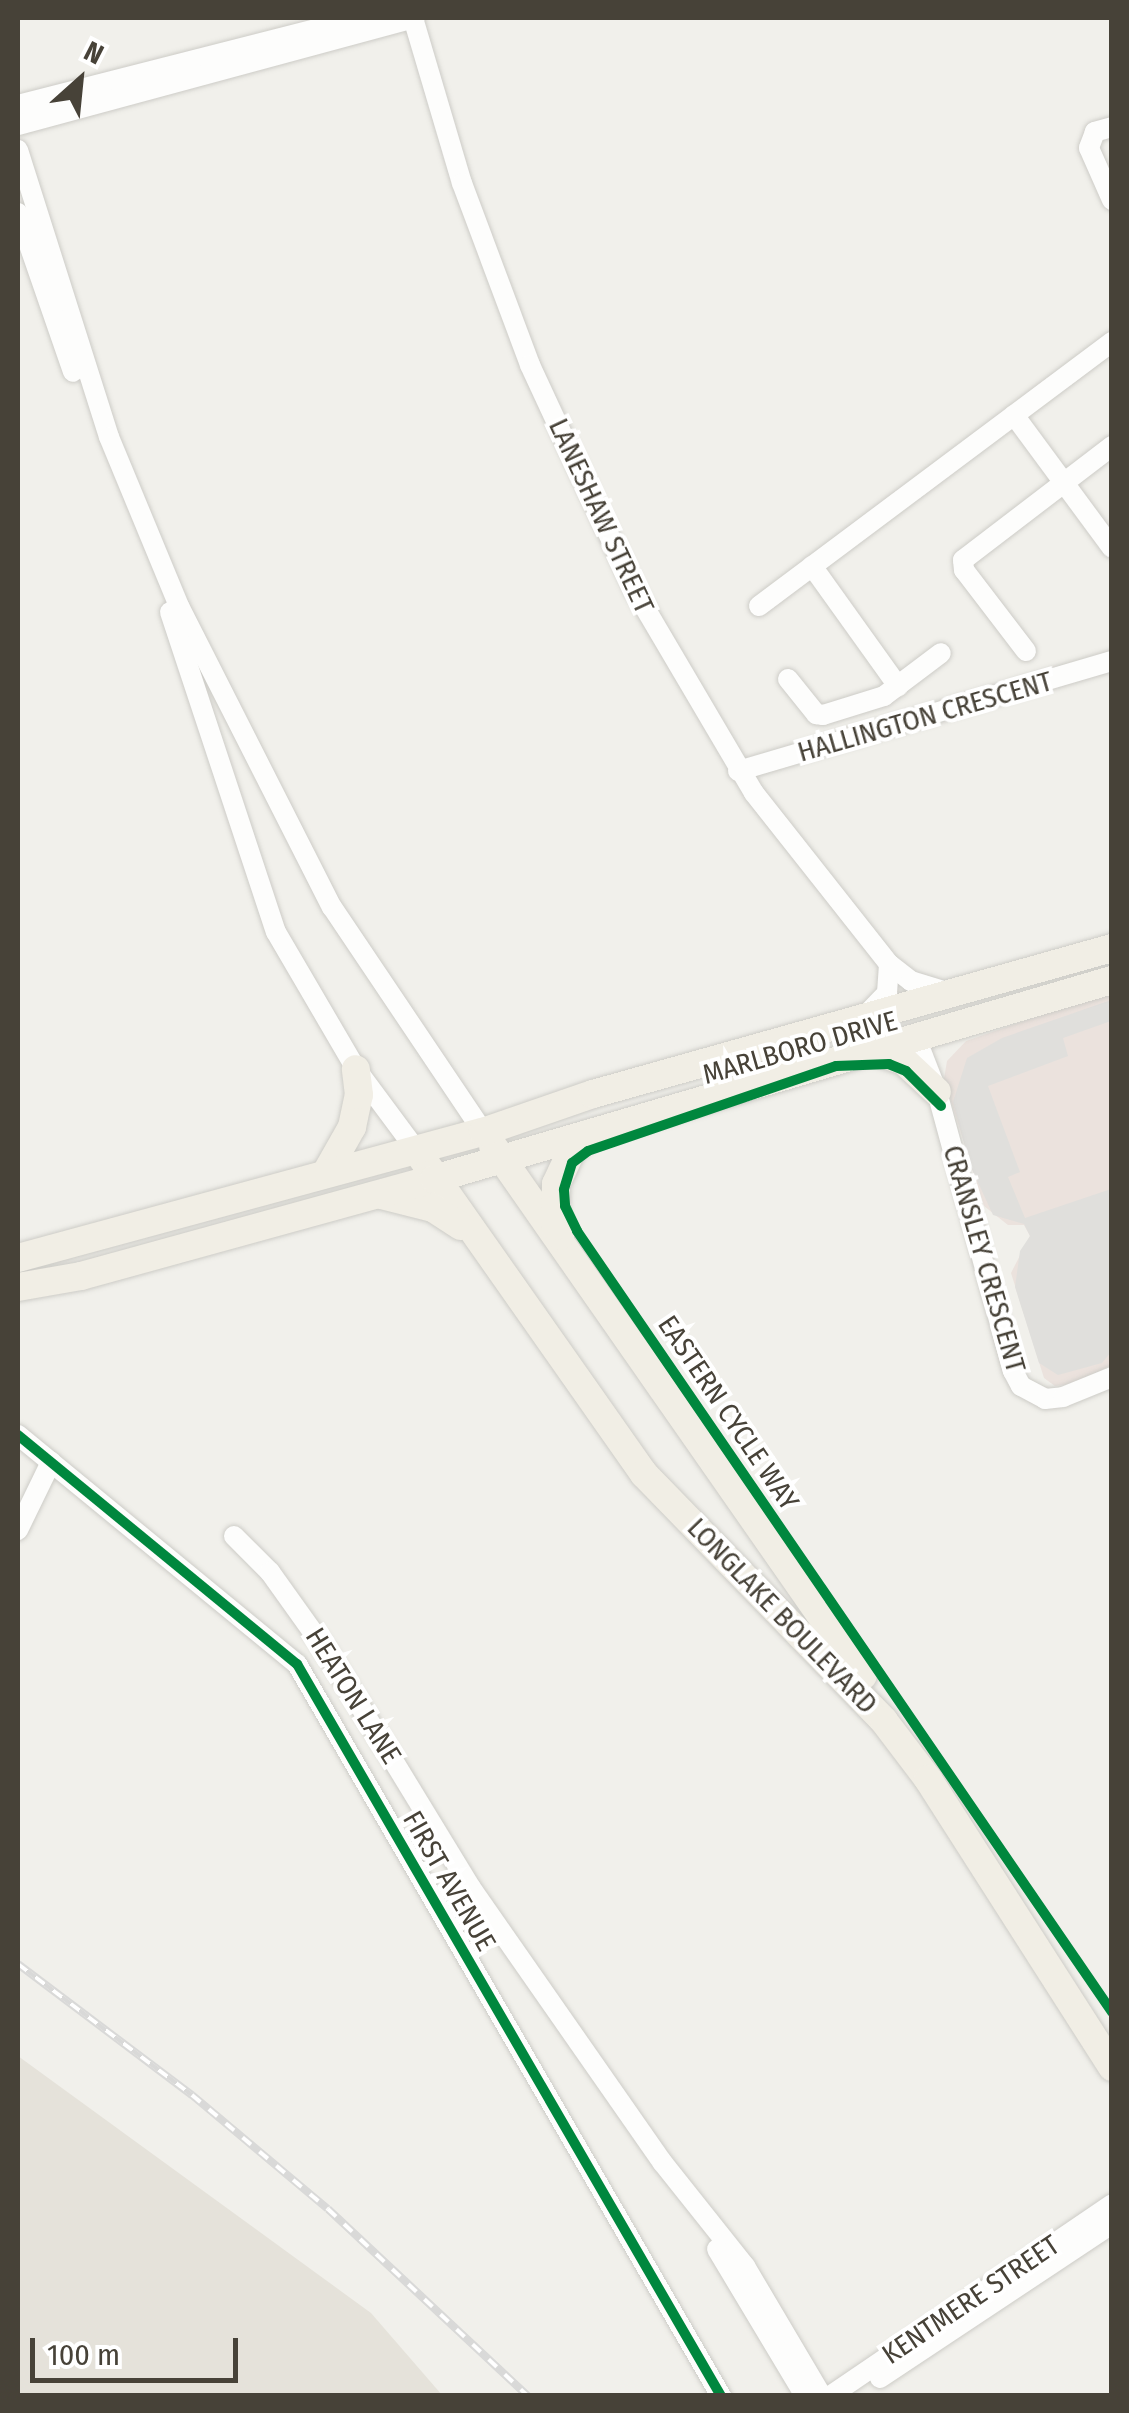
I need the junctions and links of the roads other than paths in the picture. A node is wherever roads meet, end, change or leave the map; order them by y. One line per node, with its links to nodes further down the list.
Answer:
1 (359, 18): 3 (street)
2 (414, 18): 4 (street); 22 (street, LANESHAW STREET)
3 (18, 105)
4 (18, 125)
5 (1112, 127): 7 (street)
6 (18, 150): 14 (street)
7 (1112, 200)
8 (18, 214): 14 (street)
9 (1112, 342): 10 (street)
10 (1014, 415): 12 (street); 15 (street)
11 (1112, 446): 12 (street)
12 (1063, 482): 13 (street); 17 (street)
13 (1112, 548)
14 (159, 564): 31 (street); 33 (street)
15 (812, 566): 16 (street); 21 (street)
16 (759, 606)
17 (1026, 652)
18 (941, 653): 21 (street)
19 (1112, 662): 22 (street, HALLINGTON CRESCENT)
20 (788, 678): 21 (street)
21 (898, 686)
22 (738, 771): 24 (street, LANESHAW STREET)
23 (1112, 948): 26 (main road, MARLBORO DRIVE)
24 (888, 964): 26 (street, LANESHAW STREET); 27 (street)
25 (1112, 980): 28 (main road, MARLBORO DRIVE)
26 (952, 993): 27 (main road, MARLBORO DRIVE)
27 (863, 1021): 29 (main road); 33 (main road, MARLBORO DRIVE)
28 (969, 1022): 29 (main road, MARLBORO DRIVE); 32 (main road)
29 (916, 1038): 30 (main road, MARLBORO DRIVE); 32 (street, CRANSLEY CRESCENT)
30 (872, 1050): 32 (main road); 34 (main road, MARLBORO DRIVE)
31 (356, 1069): 35 (street); 37 (main road)
32 (934, 1080): 44 (street, CRANSLEY CRESCENT)
33 (483, 1132): 35 (main road, MARLBORO DRIVE); 36 (main road, LONGLAKE BOULEVARD)
34 (588, 1134): 36 (main road, MARLBORO DRIVE); 42 (main road)
35 (418, 1150): 37 (main road, MARLBORO DRIVE); 38 (main road, LONGLAKE BOULEVARD)
36 (501, 1159): 38 (main road, MARLBORO DRIVE); 42 (main road, LONGLAKE BOULEVARD)
37 (326, 1173): 41 (main road, MARLBORO DRIVE)
38 (434, 1178): 39 (main road, MARLBORO DRIVE); 40 (main road, LONGLAKE BOULEVARD)
39 (374, 1194): 40 (main road); 43 (main road, MARLBORO DRIVE)
40 (477, 1240): 49 (main road, LONGLAKE BOULEVARD)
41 (18, 1258)
42 (569, 1258): 49 (main road, LONGLAKE BOULEVARD)
43 (18, 1287)
44 (1112, 1378)
45 (18, 1435): 46 (street, FIRST AVENUE)
46 (50, 1462): 47 (street); 55 (street, FIRST AVENUE)
47 (18, 1530)
48 (234, 1536): 52 (street, HEATON LANE)
49 (864, 1687): 50 (main road, LONGLAKE BOULEVARD); 51 (main road, LONGLAKE BOULEVARD)
50 (1112, 2034)
51 (1112, 2067)
52 (663, 2163): 56 (street, HEATON LANE); 57 (street, HEATON LANE)
53 (1112, 2204): 58 (street, KENTMERE STREET)
54 (1112, 2224): 59 (street, KENTMERE STREET)
55 (721, 2396)
56 (805, 2396)
57 (822, 2396)
58 (830, 2396)
59 (854, 2396)

